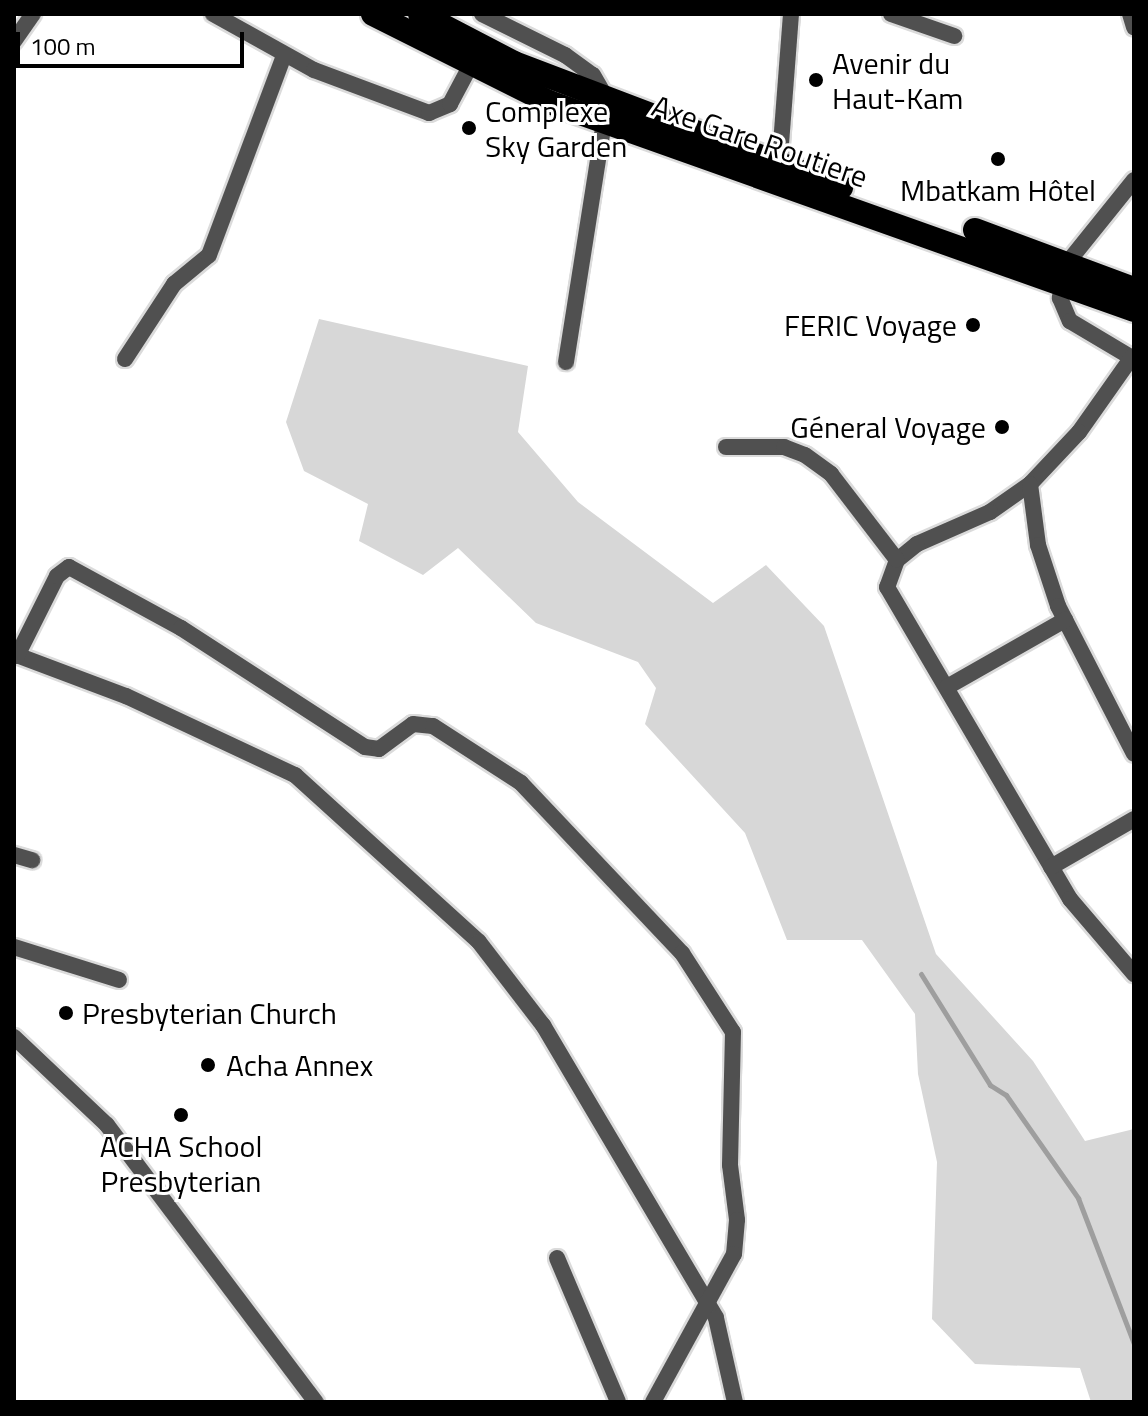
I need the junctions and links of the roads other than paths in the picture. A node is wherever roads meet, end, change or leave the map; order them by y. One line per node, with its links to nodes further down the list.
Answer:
1 (33, 14): 11 (street)
2 (213, 14): 12 (street)
3 (373, 14): 13 (highway, Axe Gare Routiere)
4 (420, 14): 13 (highway, Axe Gare Routiere)
5 (482, 14): 14 (street)
6 (791, 14): 15 (street)
7 (891, 14): 10 (street)
8 (1130, 14): 9 (street)
9 (1134, 27)
10 (954, 36)
11 (14, 41)
12 (284, 55): 13 (street); 21 (street)
13 (475, 56): 14 (highway, Axe Gare Routiere)
14 (606, 111): 15 (highway, Axe Gare Routiere); 22 (street)
15 (778, 174): 17 (highway, Axe Gare Routiere)
16 (1134, 180): 17 (street)
17 (1065, 271): 18 (highway, Axe Gare Routiere); 19 (highway, Axe Gare Routiere); 20 (street)
18 (1134, 289)
19 (1134, 310)
20 (1133, 358): 24 (street)
21 (125, 359)
22 (566, 362)
23 (726, 447): 25 (street)
24 (1030, 484): 25 (street); 26 (street)
25 (897, 560): 28 (street)
26 (1065, 620): 28 (street); 29 (street)
27 (16, 655): 39 (street); 39 (street)
28 (947, 687): 33 (street)
29 (1134, 754)
30 (1134, 819): 33 (street)
31 (14, 855): 32 (street)
32 (32, 860)
33 (1051, 867): 35 (street)
34 (14, 947): 36 (street)
35 (1134, 974)
36 (119, 980)
37 (14, 1037): 40 (street)
38 (557, 1258): 41 (street)
39 (706, 1308): 42 (street); 43 (street)
40 (316, 1402)
41 (618, 1402)
42 (653, 1402)
43 (735, 1402)

